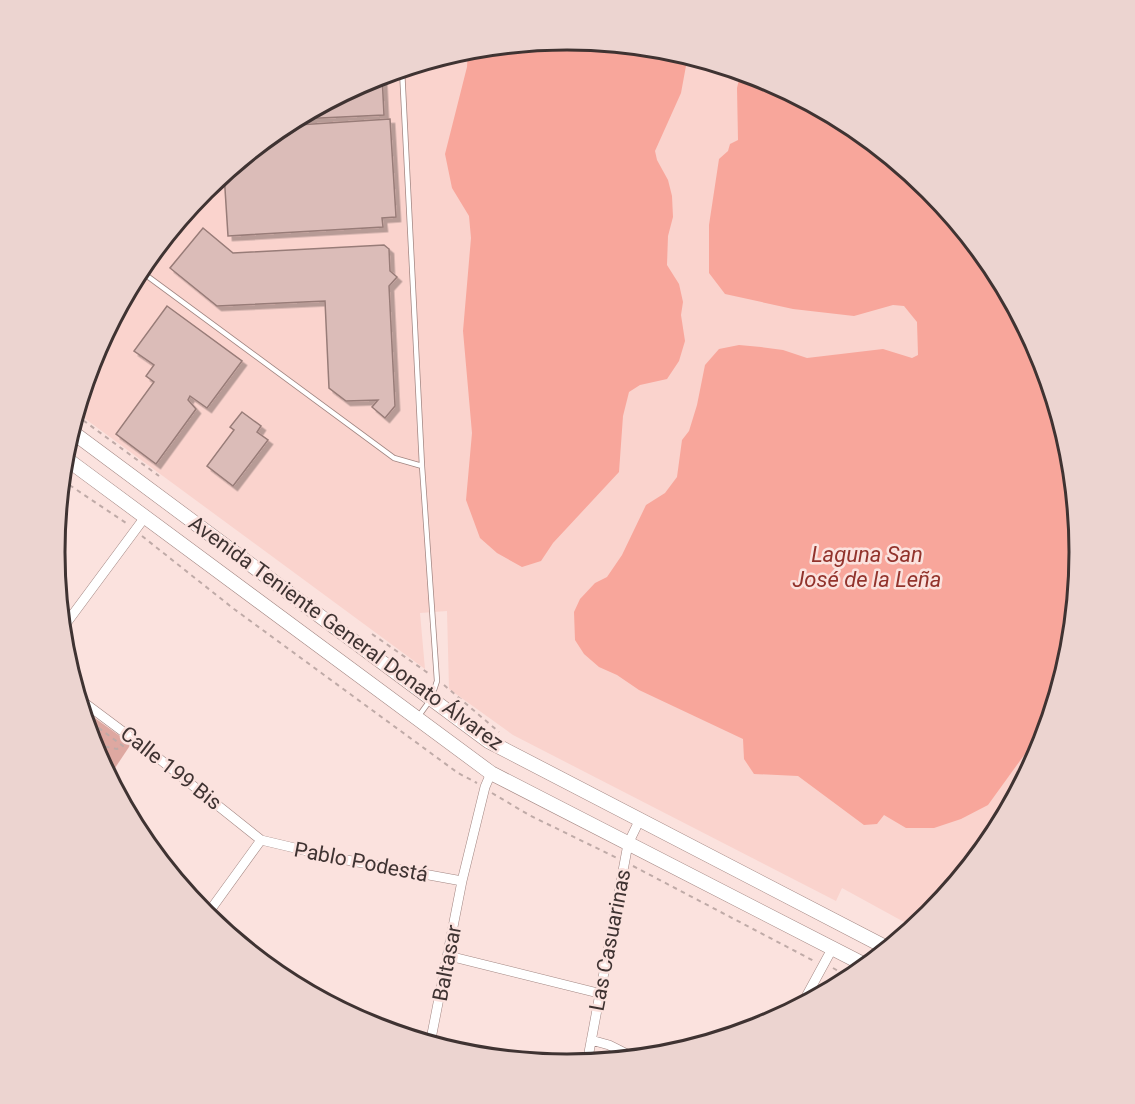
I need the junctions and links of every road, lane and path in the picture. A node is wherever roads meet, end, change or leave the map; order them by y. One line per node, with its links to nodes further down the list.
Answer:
1 (402, 77): 6 (lane)
2 (148, 276): 6 (lane)
3 (83, 420): 7 (path)
4 (79, 437): 12 (main road, Avenida Teniente General Donato Álvarez)
5 (73, 464): 8 (main road, Avenida Teniente General Donato Álvarez)
6 (422, 466): 11 (lane)
7 (159, 476)
8 (145, 517): 9 (street); 14 (main road, Avenida Teniente General Donato Álvarez)
9 (69, 619)
10 (372, 634): 11 (path)
11 (437, 680): 12 (lane); 16 (path)
12 (430, 699): 14 (lane); 19 (main road, Avenida Teniente General Donato Álvarez)
13 (90, 707): 20 (street, Calle 199 Bis)
14 (416, 719): 18 (main road, Avenida Teniente General Donato Álvarez)
15 (97, 726): 17 (path)
16 (502, 734)
17 (104, 746)
18 (491, 773): 21 (main road, Avenida Teniente General Donato Álvarez); 22 (street, Baltasar)
19 (640, 819): 21 (street, Las Casuarinas); 24 (main road, Avenida Teniente General Donato Álvarez)
20 (261, 840): 22 (street, Pablo Podestá); 23 (street)
21 (628, 844): 25 (main road, Avenida Teniente General Donato Álvarez); 28 (street, Las Casuarinas)
22 (462, 882): 26 (street, Baltasar)
23 (212, 907)
24 (881, 945)
25 (832, 949): 27 (main road, Avenida Teniente General Donato Álvarez); 29 (street)
26 (449, 956): 28 (street); 30 (street, Baltasar)
27 (858, 962)
28 (598, 993): 31 (street, Las Casuarinas)
29 (808, 993)
30 (432, 1036)
31 (591, 1040): 32 (street); 33 (street, Las Casuarinas)
32 (621, 1051)
33 (589, 1053)

